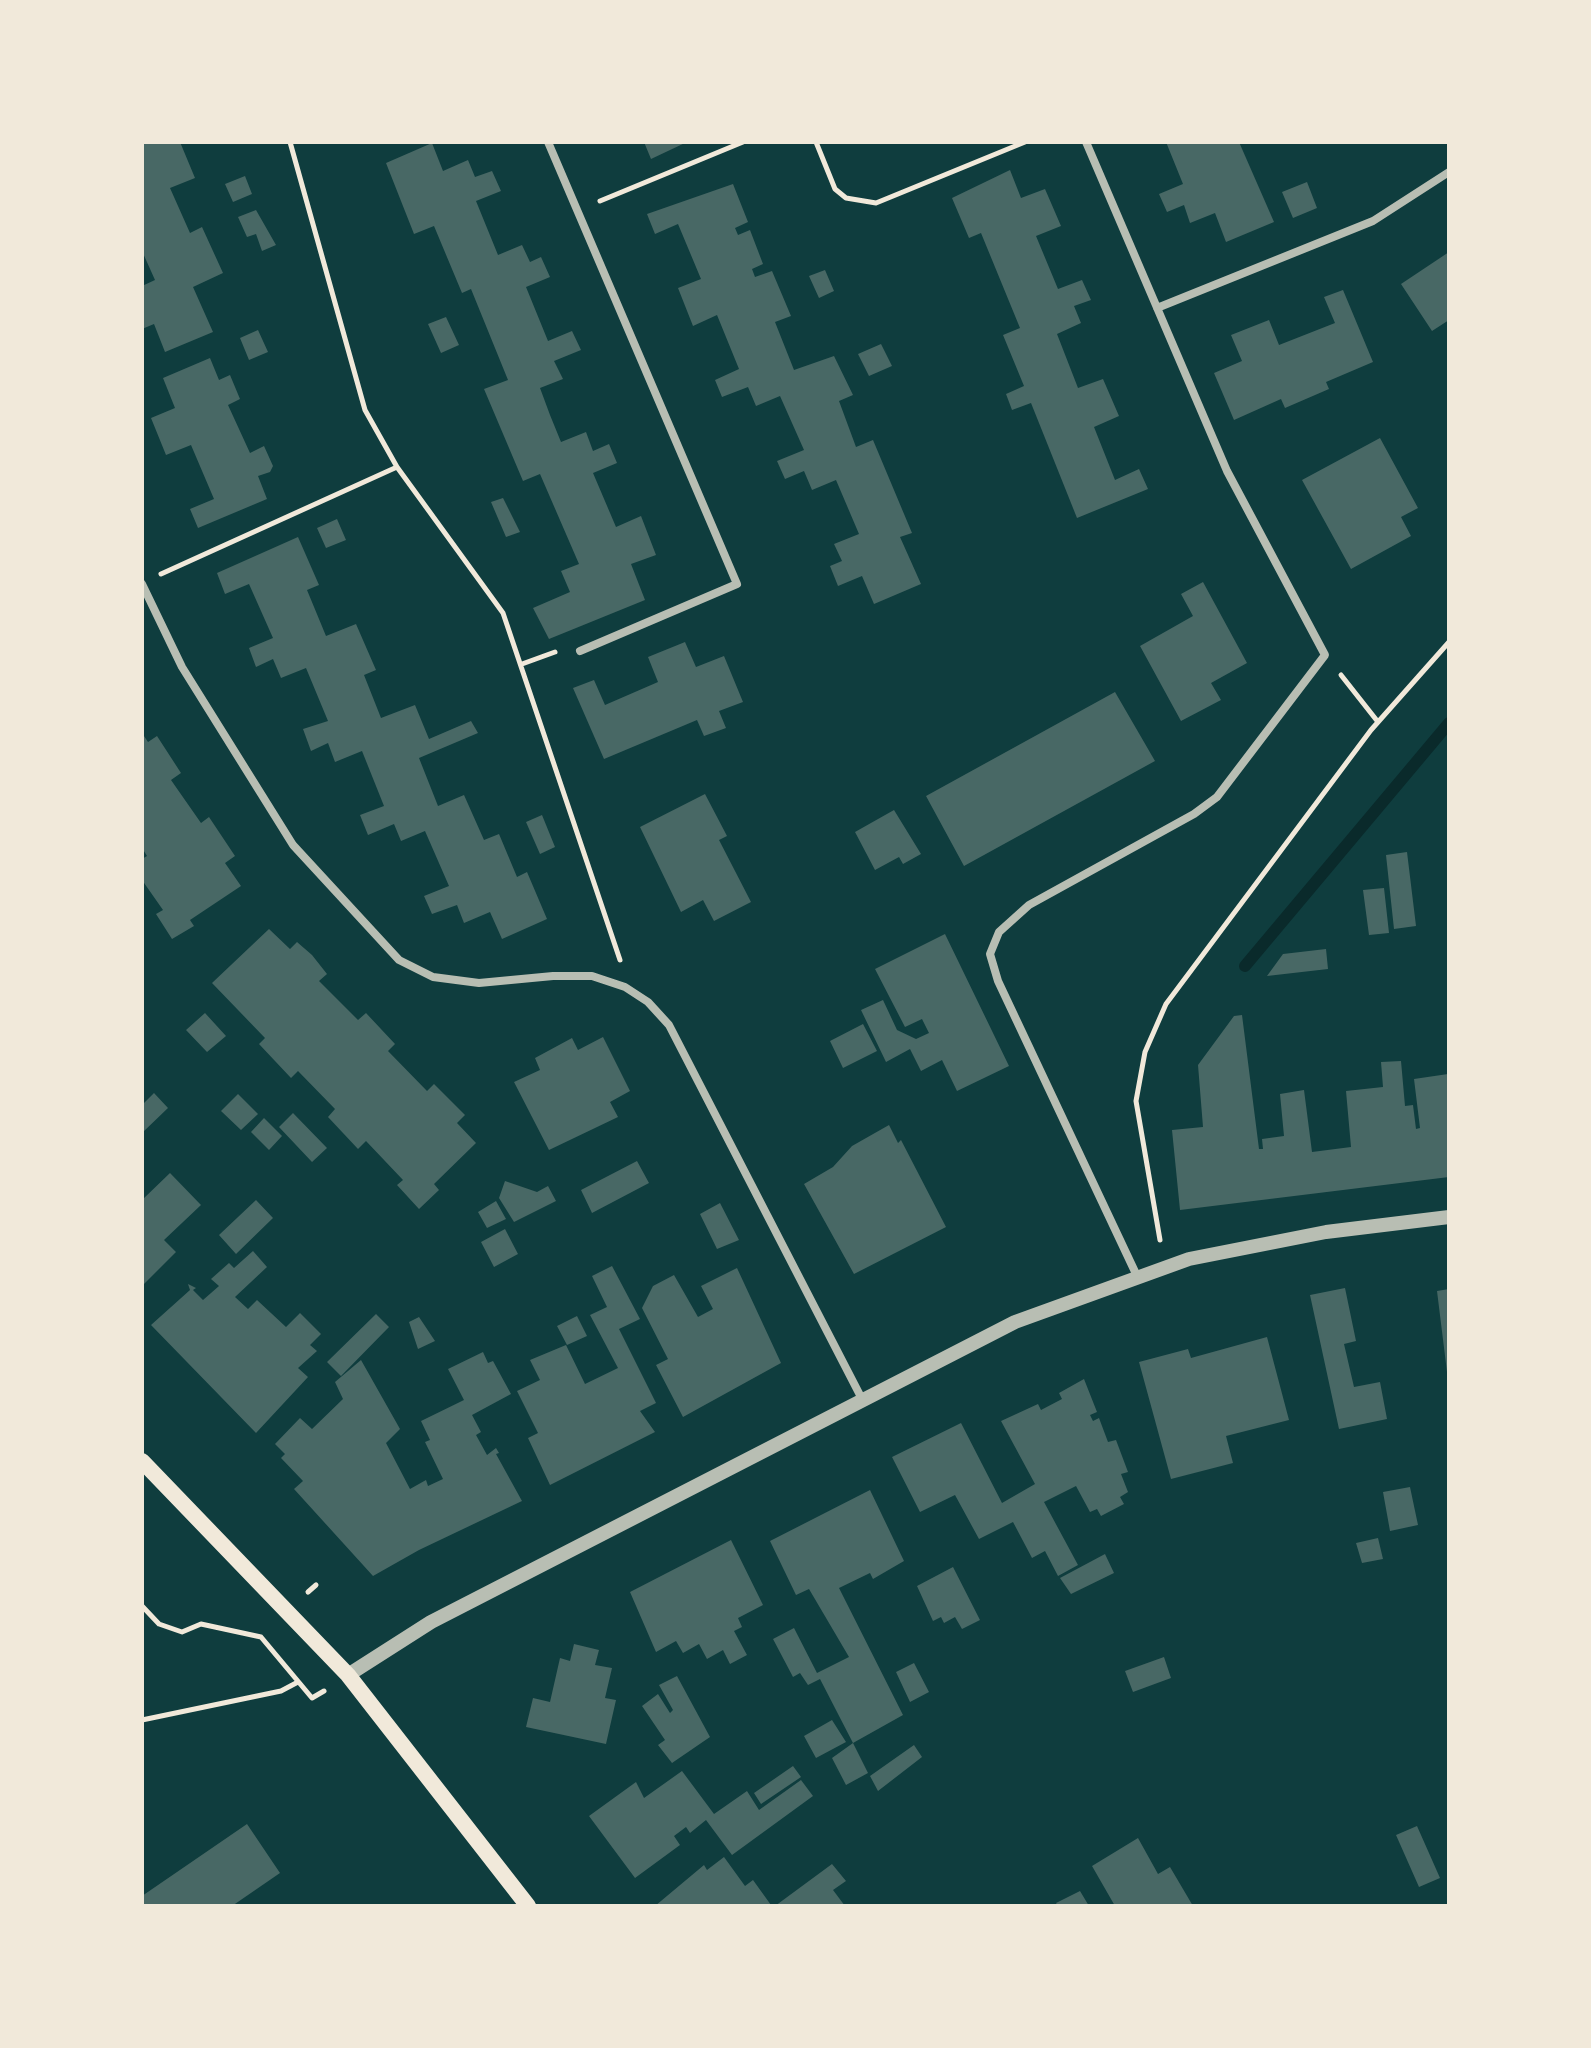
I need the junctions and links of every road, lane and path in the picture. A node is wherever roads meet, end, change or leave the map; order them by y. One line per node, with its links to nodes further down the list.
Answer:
1 (290, 142): 10 (path)
2 (548, 142): 8 (street)
3 (743, 142): 8 (path)
4 (816, 142): 5 (path)
5 (1025, 142)
6 (1086, 142): 9 (street)
7 (1449, 172): 9 (street)
8 (578, 210): 14 (street)
9 (1157, 308): 15 (street)
10 (397, 467): 11 (path); 16 (path)
11 (156, 576)
12 (142, 584): 18 (street)
13 (1449, 642): 17 (path)
14 (580, 651): 16 (path)
15 (1325, 655): 17 (path); 21 (street)
16 (522, 664): 18 (path)
17 (1378, 722): 20 (path)
18 (625, 987): 22 (street)
19 (1449, 1217): 20 (street)
20 (1165, 1267): 21 (street)
21 (1137, 1276): 22 (street)
22 (862, 1399): 25 (street)
23 (142, 1461): 25 (main road)
24 (142, 1606): 26 (path)
25 (348, 1675): 29 (main road)
26 (298, 1682): 27 (path); 28 (path)
27 (312, 1698)
28 (142, 1720)
29 (528, 1906)

